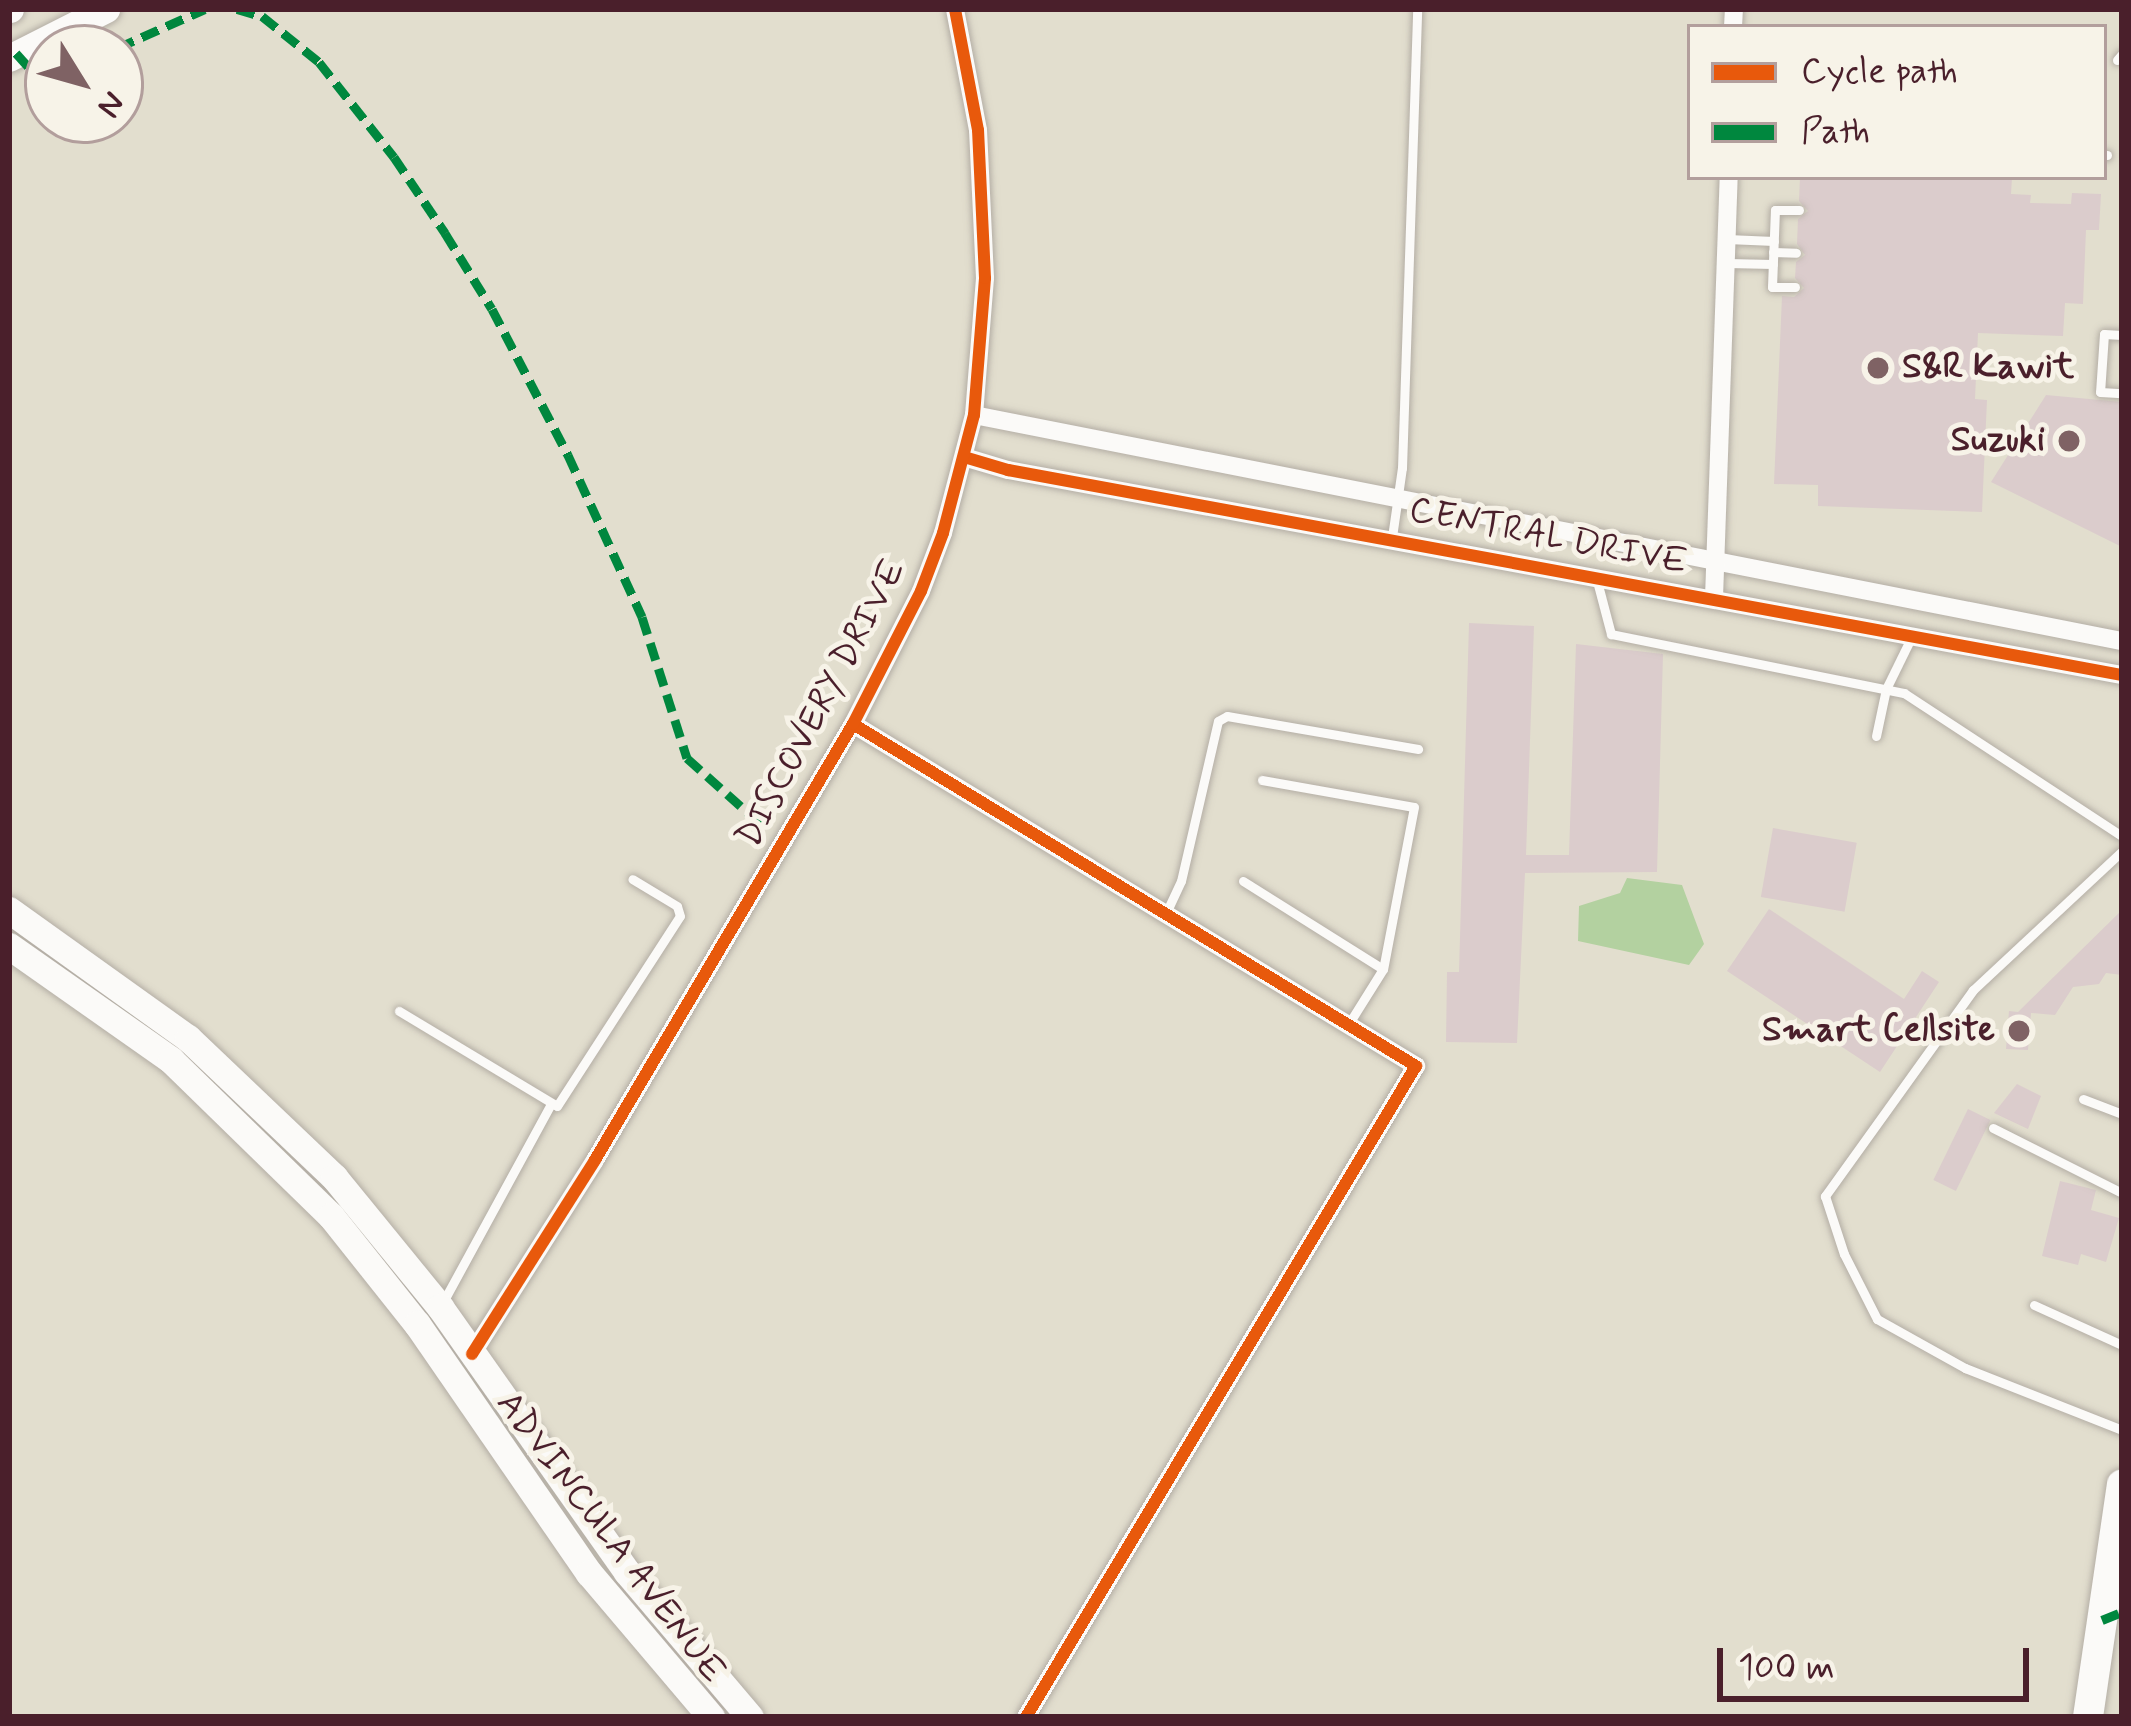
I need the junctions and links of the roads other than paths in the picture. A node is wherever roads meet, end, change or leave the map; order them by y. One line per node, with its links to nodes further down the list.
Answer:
1 (106, 9): 4 (main road)
2 (955, 9): 14 (street, DISCOVERY DRIVE)
3 (1417, 9): 16 (lane)
4 (12, 50)
5 (1729, 180): 7 (street)
6 (1799, 210): 8 (lane)
7 (1727, 239): 8 (lane); 10 (street)
8 (1773, 252): 9 (lane); 10 (lane); 11 (lane)
9 (1796, 253)
10 (1727, 263): 18 (street)
11 (1795, 287)
12 (2122, 334): 13 (lane)
13 (2122, 393)
14 (974, 415): 15 (street, DISCOVERY DRIVE); 16 (street, CENTRAL DRIVE)
15 (964, 457): 17 (street, CENTRAL DRIVE); 25 (street, DISCOVERY DRIVE)
16 (1397, 499): 17 (lane); 18 (street, CENTRAL DRIVE)
17 (1392, 537): 19 (street, CENTRAL DRIVE)
18 (1717, 562): 20 (street); 22 (street, CENTRAL DRIVE)
19 (1596, 576): 20 (street, CENTRAL DRIVE); 24 (lane)
20 (1714, 598): 21 (street, CENTRAL DRIVE)
21 (1912, 635): 23 (street, CENTRAL DRIVE); 24 (lane)
22 (2122, 641)
23 (2122, 675)
24 (1886, 689): 26 (lane); 29 (lane)
25 (854, 724): 34 (street); 47 (street, DISCOVERY DRIVE)
26 (1876, 736)
27 (1418, 749): 34 (lane)
28 (1262, 780): 36 (lane)
29 (2122, 836)
30 (2122, 851): 48 (lane)
31 (632, 879): 40 (lane)
32 (1244, 880): 36 (lane)
33 (9, 910): 45 (main road, ADVINCULA AVENUE)
34 (1166, 913): 38 (street)
35 (9, 946): 50 (main road, ADVINCULA AVENUE)
36 (1384, 969): 38 (lane)
37 (399, 1011): 40 (lane)
38 (1348, 1025): 52 (street)
39 (2083, 1099): 41 (lane)
40 (550, 1106): 45 (lane)
41 (2122, 1114)
42 (1993, 1129): 43 (lane)
43 (2122, 1192)
44 (2034, 1305): 46 (lane)
45 (440, 1307): 47 (main road, ADVINCULA AVENUE)
46 (2122, 1345)
47 (472, 1354): 51 (main road, ADVINCULA AVENUE)
48 (2122, 1430)
49 (2122, 1484): 53 (main road)
50 (710, 1717)
51 (750, 1717)
52 (1026, 1717)
53 (2085, 1717)

